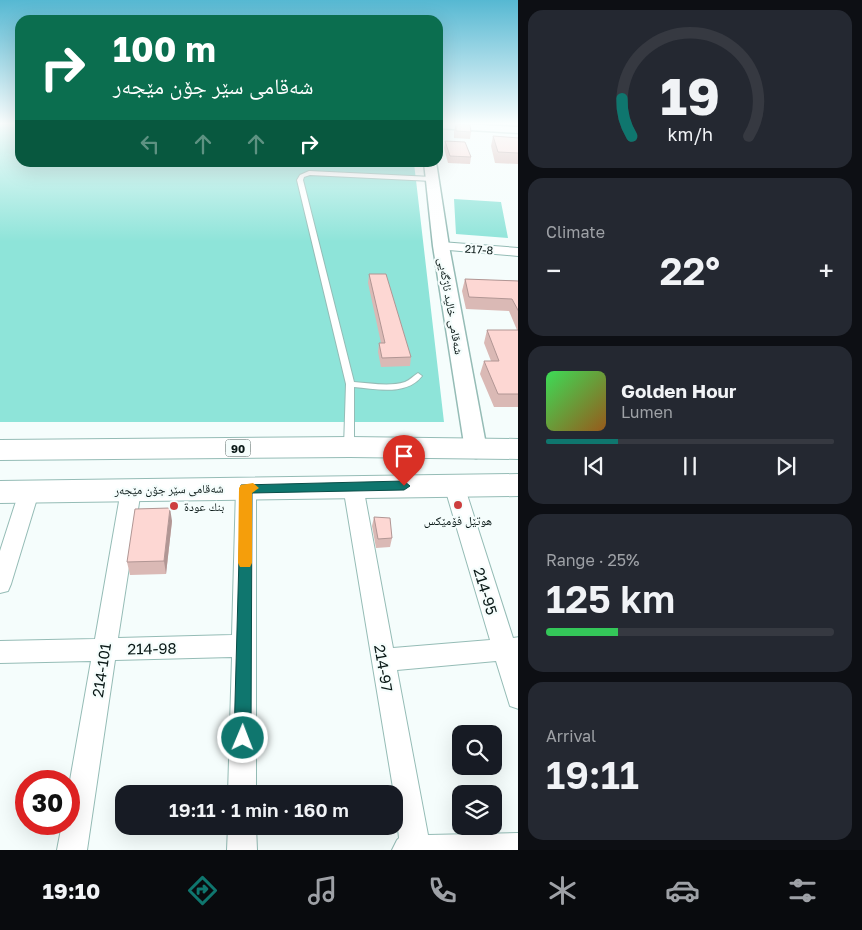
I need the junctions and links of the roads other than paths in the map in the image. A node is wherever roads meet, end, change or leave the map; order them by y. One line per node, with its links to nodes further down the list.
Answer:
1 (431, 171): 2 (street, شەقامی خالید ئاژگەیی); 5 (lane)
2 (441, 246): 3 (street, 217-8); 9 (street, شەقامی خالید ئاژگەیی)
3 (518, 252)
4 (418, 376): 5 (lane)
5 (350, 384): 6 (lane)
6 (350, 447): 8 (highway, 90); 9 (highway, 90)
7 (518, 449): 9 (highway, 90)
8 (0, 450)
9 (476, 450)
10 (454, 485): 11 (highway, شەقامی سێر جۆن مێجەر); 12 (highway, شەقامی سێر جۆن مێجەر); 19 (street, 214-95)
11 (518, 485)
12 (353, 486): 13 (highway, شەقامی سێر جۆن مێجەر); 21 (street, 214-97)
13 (246, 488): 14 (highway, شەقامی سێر جۆن مێجەر); 17 (street)
14 (131, 490): 15 (highway, شەقامی سێر جۆن مێجەر); 18 (street, 214-101)
15 (14, 492): 16 (street)
16 (0, 584)
17 (244, 646): 18 (street, 214-98); 23 (street)
18 (105, 649): 20 (street, 214-98); 26 (street, 214-101)
19 (511, 649): 21 (street); 22 (street, 214-95)
20 (0, 652)
21 (383, 660): 29 (street, 214-97)
22 (518, 697)
23 (242, 785)
24 (242, 835): 27 (street)
25 (518, 848): 29 (street)
26 (72, 850)
27 (242, 850)
28 (407, 850): 29 (street)
29 (416, 850)

